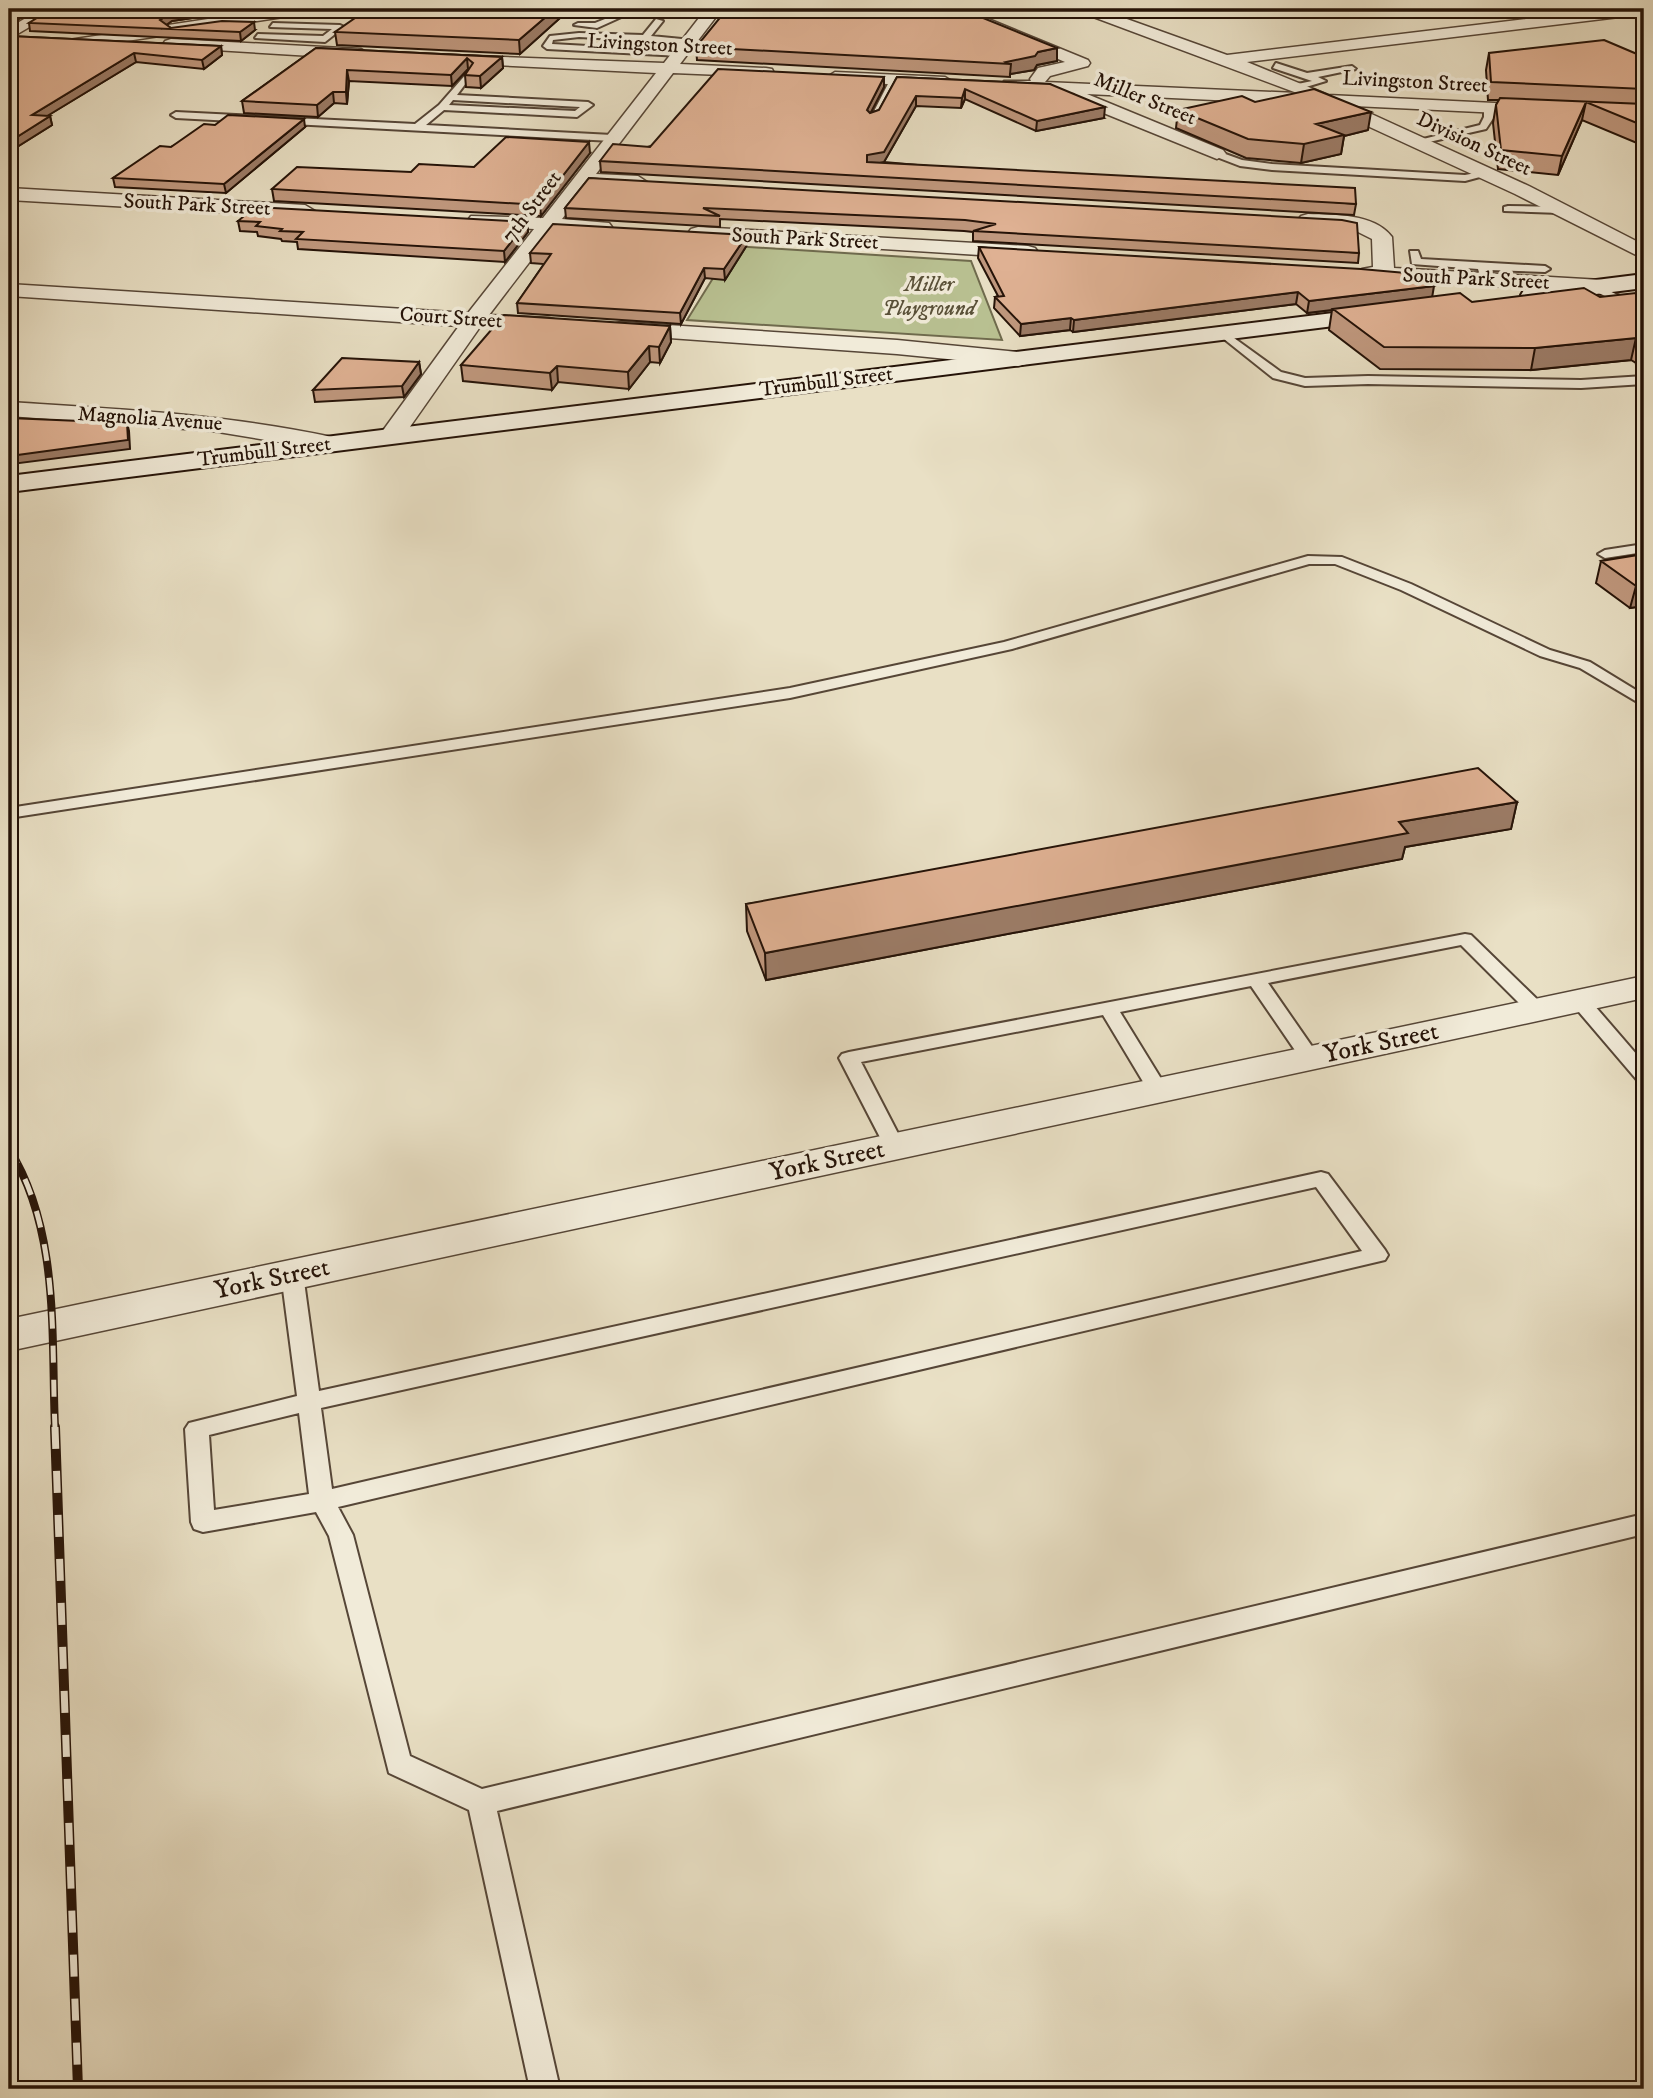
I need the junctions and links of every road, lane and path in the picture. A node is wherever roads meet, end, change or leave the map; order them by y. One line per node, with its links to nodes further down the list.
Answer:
1 (52, 9): 13 (street)
2 (634, 9): 7 (street); 15 (lane)
3 (778, 9): 7 (street)
4 (951, 9): 33 (street, Miller Street)
5 (1084, 9): 24 (street, Division Street)
6 (1644, 9): 24 (street)
7 (713, 10): 21 (street, 7th Street)
8 (303, 12): 11 (street)
9 (327, 16): 10 (lane)
10 (339, 17)
11 (269, 20): 14 (lane); 14 (lane); 17 (street)
12 (659, 21): 16 (lane)
13 (9, 36): 17 (street)
14 (258, 36): 18 (lane)
15 (560, 37): 16 (lane); 21 (lane)
16 (645, 38): 21 (lane)
17 (94, 41): 18 (street); 19 (street)
18 (242, 48): 20 (street)
19 (9, 54)
20 (375, 54)
21 (678, 54): 23 (street, Livingston Street); 27 (street, Livingston Street); 43 (street, 7th Street)
22 (441, 57): 23 (street, Livingston Street)
23 (486, 60): 35 (lane)
24 (1223, 60): 30 (street, Division Street)
25 (1276, 66): 30 (lane)
26 (1352, 69): 30 (lane)
27 (788, 74)
28 (815, 76): 29 (street)
29 (894, 80): 31 (street); 41 (lane)
30 (1301, 82): 36 (street, Division Street)
31 (958, 83)
32 (997, 85): 33 (street, Livingston Street)
33 (1035, 86): 34 (street, Livingston Street)
34 (1056, 88): 36 (street, Livingston Street); 45 (street, Miller Street)
35 (451, 97): 37 (lane); 37 (lane)
36 (1324, 100): 38 (street, Livingston Street); 44 (street, Division Street)
37 (442, 107): 42 (lane)
38 (1489, 108): 40 (street, Livingston Street); 44 (lane)
39 (176, 114): 42 (lane)
40 (1644, 116)
41 (872, 119)
42 (417, 127): 43 (lane)
43 (612, 138): 47 (street, 7th Street)
44 (1416, 142): 46 (street, Division Street)
45 (1217, 154): 46 (lane)
46 (1486, 174): 51 (street, Division Street)
47 (582, 179): 48 (street); 55 (street, 7th Street)
48 (657, 183)
49 (9, 194): 52 (street, South Park Street)
50 (1508, 209): 51 (lane)
51 (1560, 210): 59 (street, Division Street)
52 (327, 212)
53 (452, 219): 55 (street)
54 (1287, 219): 64 (street)
55 (549, 224): 56 (street); 71 (street, 7th Street)
56 (619, 228)
57 (674, 232): 60 (street, South Park Street)
58 (1414, 253): 63 (lane)
59 (1644, 253)
60 (1050, 254)
61 (1545, 269): 63 (lane)
62 (1356, 272): 64 (street, South Park Street)
63 (1484, 272): 64 (street, South Park Street); 66 (street, South Park Street)
64 (1384, 274)
65 (1644, 281): 66 (street)
66 (1598, 287): 68 (street); 70 (lane)
67 (9, 290): 71 (street, Court Street)
68 (1470, 303)
69 (1402, 311): 74 (street, Trumbull Street)
70 (1644, 311)
71 (474, 320): 72 (street, Court Street); 78 (street, 7th Street)
72 (563, 326)
73 (605, 328): 75 (street)
74 (1223, 333): 75 (street, Trumbull Street); 76 (lane)
75 (1018, 359): 78 (street, Trumbull Street)
76 (1644, 380)
77 (9, 409): 79 (street, Magnolia Avenue)
78 (391, 436): 79 (street, Trumbull Street)
79 (332, 444): 80 (street, Trumbull Street)
80 (9, 484)
81 (1644, 548): 82 (lane)
82 (1605, 554)
83 (1644, 701): 84 (lane)
84 (9, 813)
85 (1256, 979): 88 (lane); 89 (lane); 90 (lane)
86 (1644, 987): 87 (street, York Street)
87 (1580, 1001): 89 (street, York Street); 91 (lane)
88 (1108, 1008): 92 (lane); 93 (lane)
89 (1537, 1010): 90 (street, York Street)
90 (1310, 1059): 92 (street, York Street)
91 (1644, 1075)
92 (1158, 1090): 93 (street, York Street)
93 (895, 1147): 94 (street, York Street)
94 (292, 1274): 95 (street, York Street); 96 (lane)
95 (9, 1335)
96 (309, 1402): 97 (lane); 97 (lane); 97 (lane)
97 (322, 1501): 99 (lane)
98 (1644, 1524): 99 (lane)
99 (481, 1802): 100 (lane)
100 (545, 2089)

